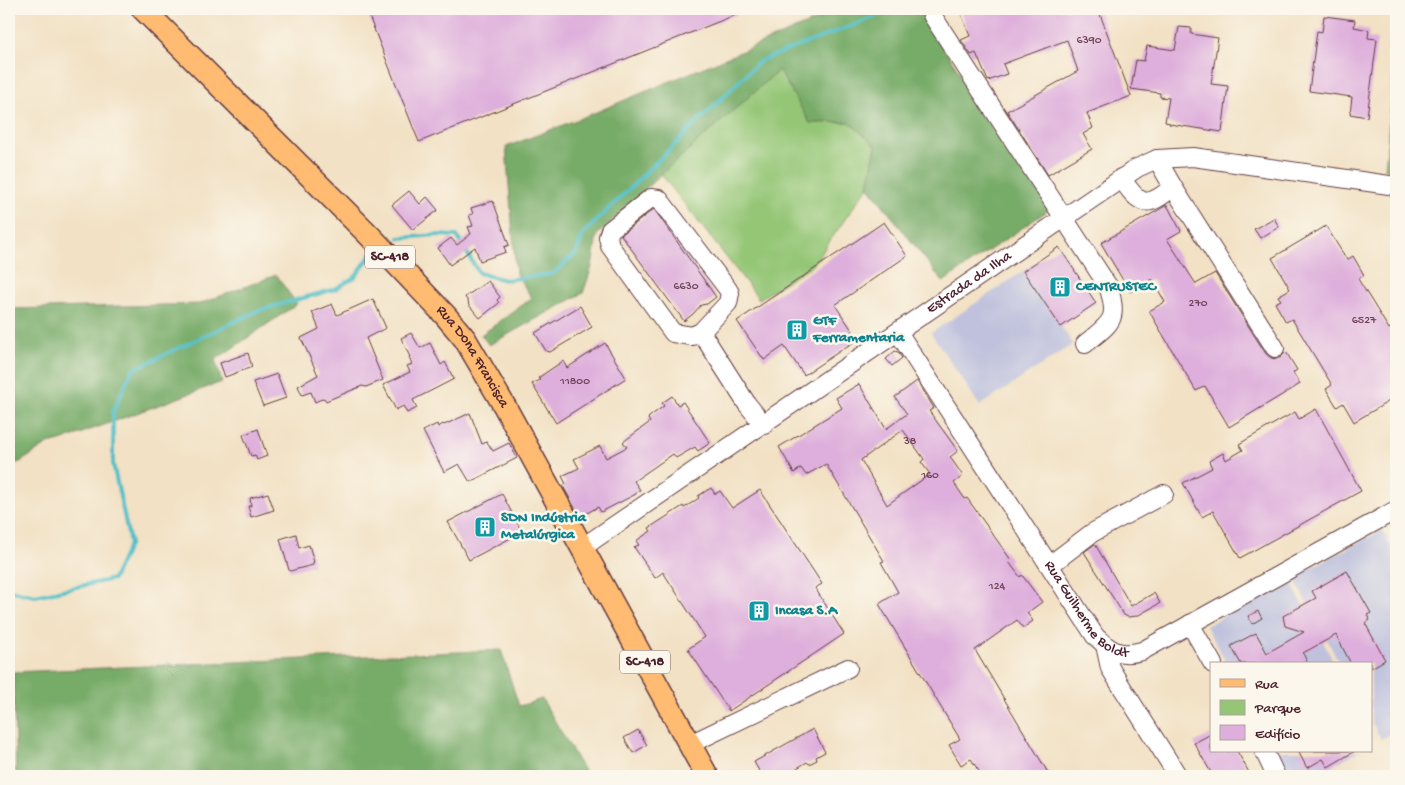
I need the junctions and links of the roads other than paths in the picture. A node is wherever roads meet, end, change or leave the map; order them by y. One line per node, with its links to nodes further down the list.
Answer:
1 (143, 9): 15 (main road, Rua Dona Francisca / SC-418)
2 (932, 15): 7 (street)
3 (1157, 159): 4 (street, Estrada da Ilha); 5 (street, Estrada da Ilha); 6 (street)
4 (1121, 178): 6 (street); 7 (street, Estrada da Ilha)
5 (1396, 186)
6 (1173, 187): 11 (street)
7 (1063, 218): 9 (street, Estrada da Ilha); 10 (street)
8 (701, 332): 8 (street); 12 (street)
9 (898, 332): 12 (street, Estrada da Ilha); 16 (street, Rua Guilherme Boldt)
10 (1085, 344)
11 (1275, 348)
12 (764, 425): 15 (street, Estrada da Ilha)
13 (1164, 494): 16 (street)
14 (1396, 510): 17 (street, Rua Guilherme Boldt)
15 (582, 547): 21 (main road, Rua Dona Francisca / SC-418)
16 (1050, 565): 18 (street, Rua Guilherme Boldt)
17 (1190, 624): 18 (street, Rua Guilherme Boldt); 19 (street)
18 (1105, 645): 24 (street)
19 (1212, 662)
20 (848, 668): 21 (street)
21 (690, 744): 23 (main road, Rua Dona Francisca / SC-418)
22 (1264, 752): 25 (street)
23 (707, 776)
24 (1178, 776)
25 (1276, 776)

